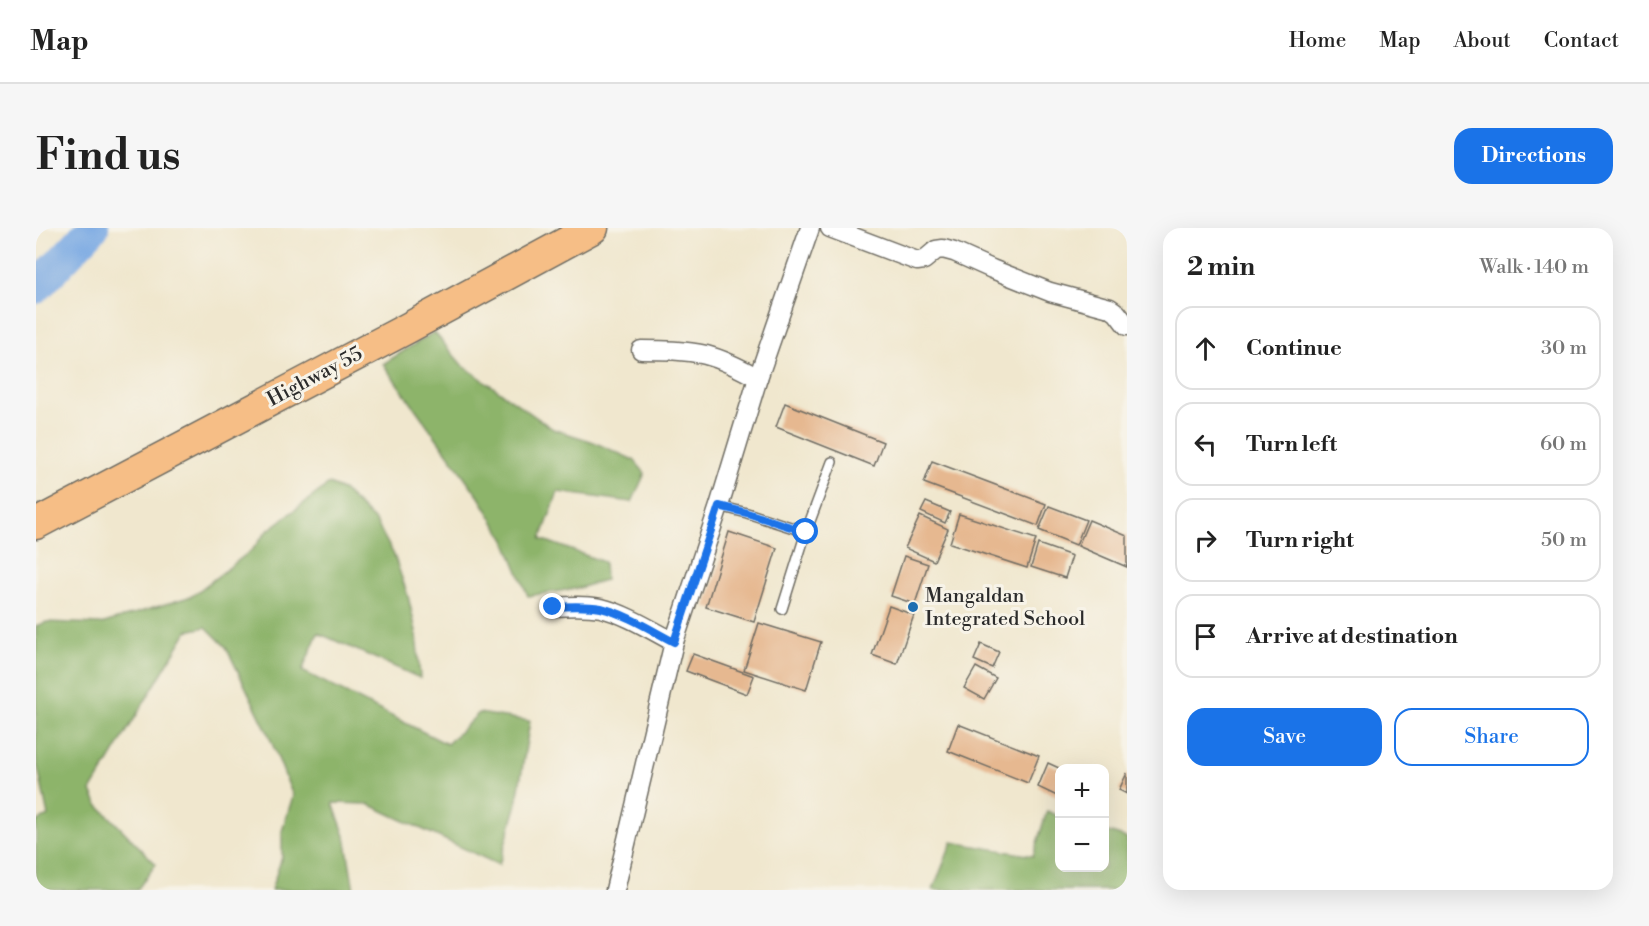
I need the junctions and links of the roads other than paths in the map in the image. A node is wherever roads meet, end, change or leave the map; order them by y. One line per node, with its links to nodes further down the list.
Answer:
1 (592, 228): 9 (highway, Highway 55)
2 (810, 228): 6 (street)
3 (830, 228): 4 (street)
4 (1127, 326)
5 (641, 350): 6 (street)
6 (758, 378): 8 (street)
7 (832, 462): 10 (lane)
8 (719, 506): 10 (lane); 13 (street)
9 (36, 524)
10 (806, 532): 12 (lane)
11 (553, 607): 13 (street)
12 (782, 609)
13 (674, 642): 14 (street)
14 (615, 890)

